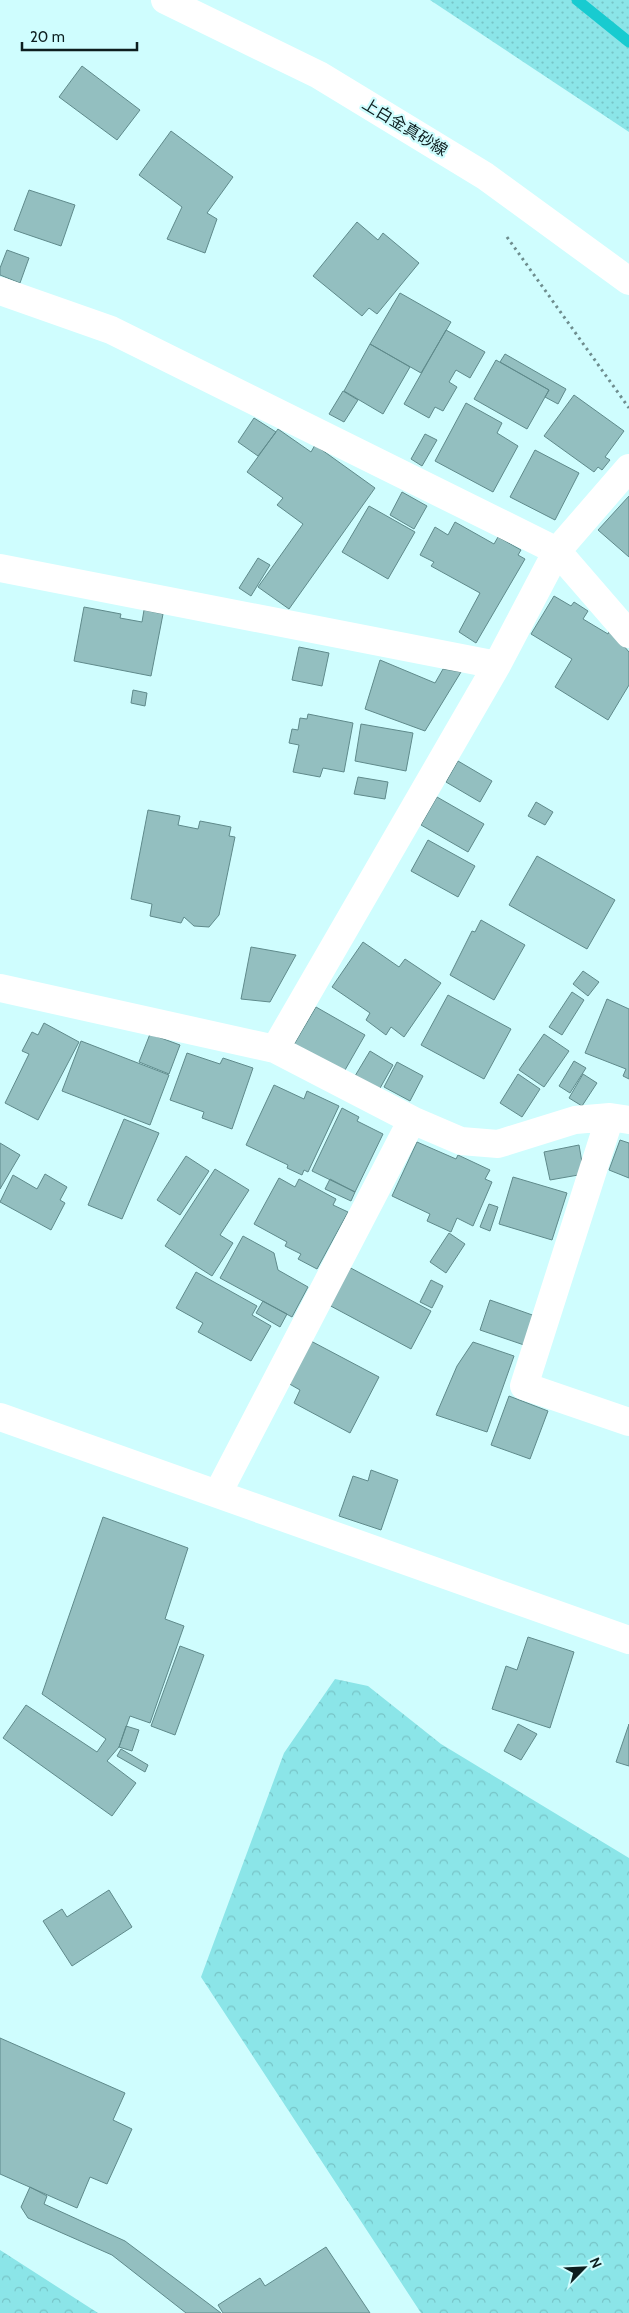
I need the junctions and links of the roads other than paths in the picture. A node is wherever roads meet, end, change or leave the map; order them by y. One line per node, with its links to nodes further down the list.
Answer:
1 (165, 0): 2 (street, 上白金真砂線)
2 (629, 281)
3 (0, 291): 5 (street)
4 (629, 468): 5 (street)
5 (557, 551): 7 (street); 8 (street)
6 (0, 568): 8 (street)
7 (629, 634)
8 (497, 666): 10 (street)
9 (4, 997): 10 (street)
10 (275, 1049): 12 (street)
11 (620, 1119): 12 (street); 14 (street)
12 (412, 1120): 15 (street)
13 (0, 1417): 15 (street)
14 (629, 1422)
15 (218, 1493): 16 (street)
16 (629, 1640)

